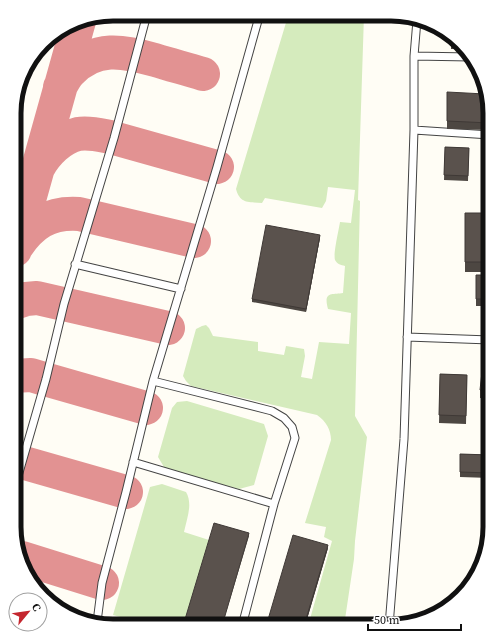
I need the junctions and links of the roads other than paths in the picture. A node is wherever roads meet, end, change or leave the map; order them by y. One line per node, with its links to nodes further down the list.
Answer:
1 (145, 21): 8 (lane)
2 (258, 21): 9 (lane)
3 (417, 25): 4 (lane)
4 (414, 56): 5 (lane); 6 (lane)
5 (464, 57)
6 (414, 130): 7 (lane); 10 (lane)
7 (483, 135)
8 (76, 264): 9 (lane); 14 (lane)
9 (181, 289): 12 (lane)
10 (407, 337): 11 (lane); 18 (lane)
11 (483, 340)
12 (153, 381): 13 (lane); 15 (lane)
13 (133, 462): 15 (lane); 16 (lane)
14 (21, 466)
15 (274, 504): 17 (lane)
16 (98, 617)
17 (244, 619)
18 (390, 619)

